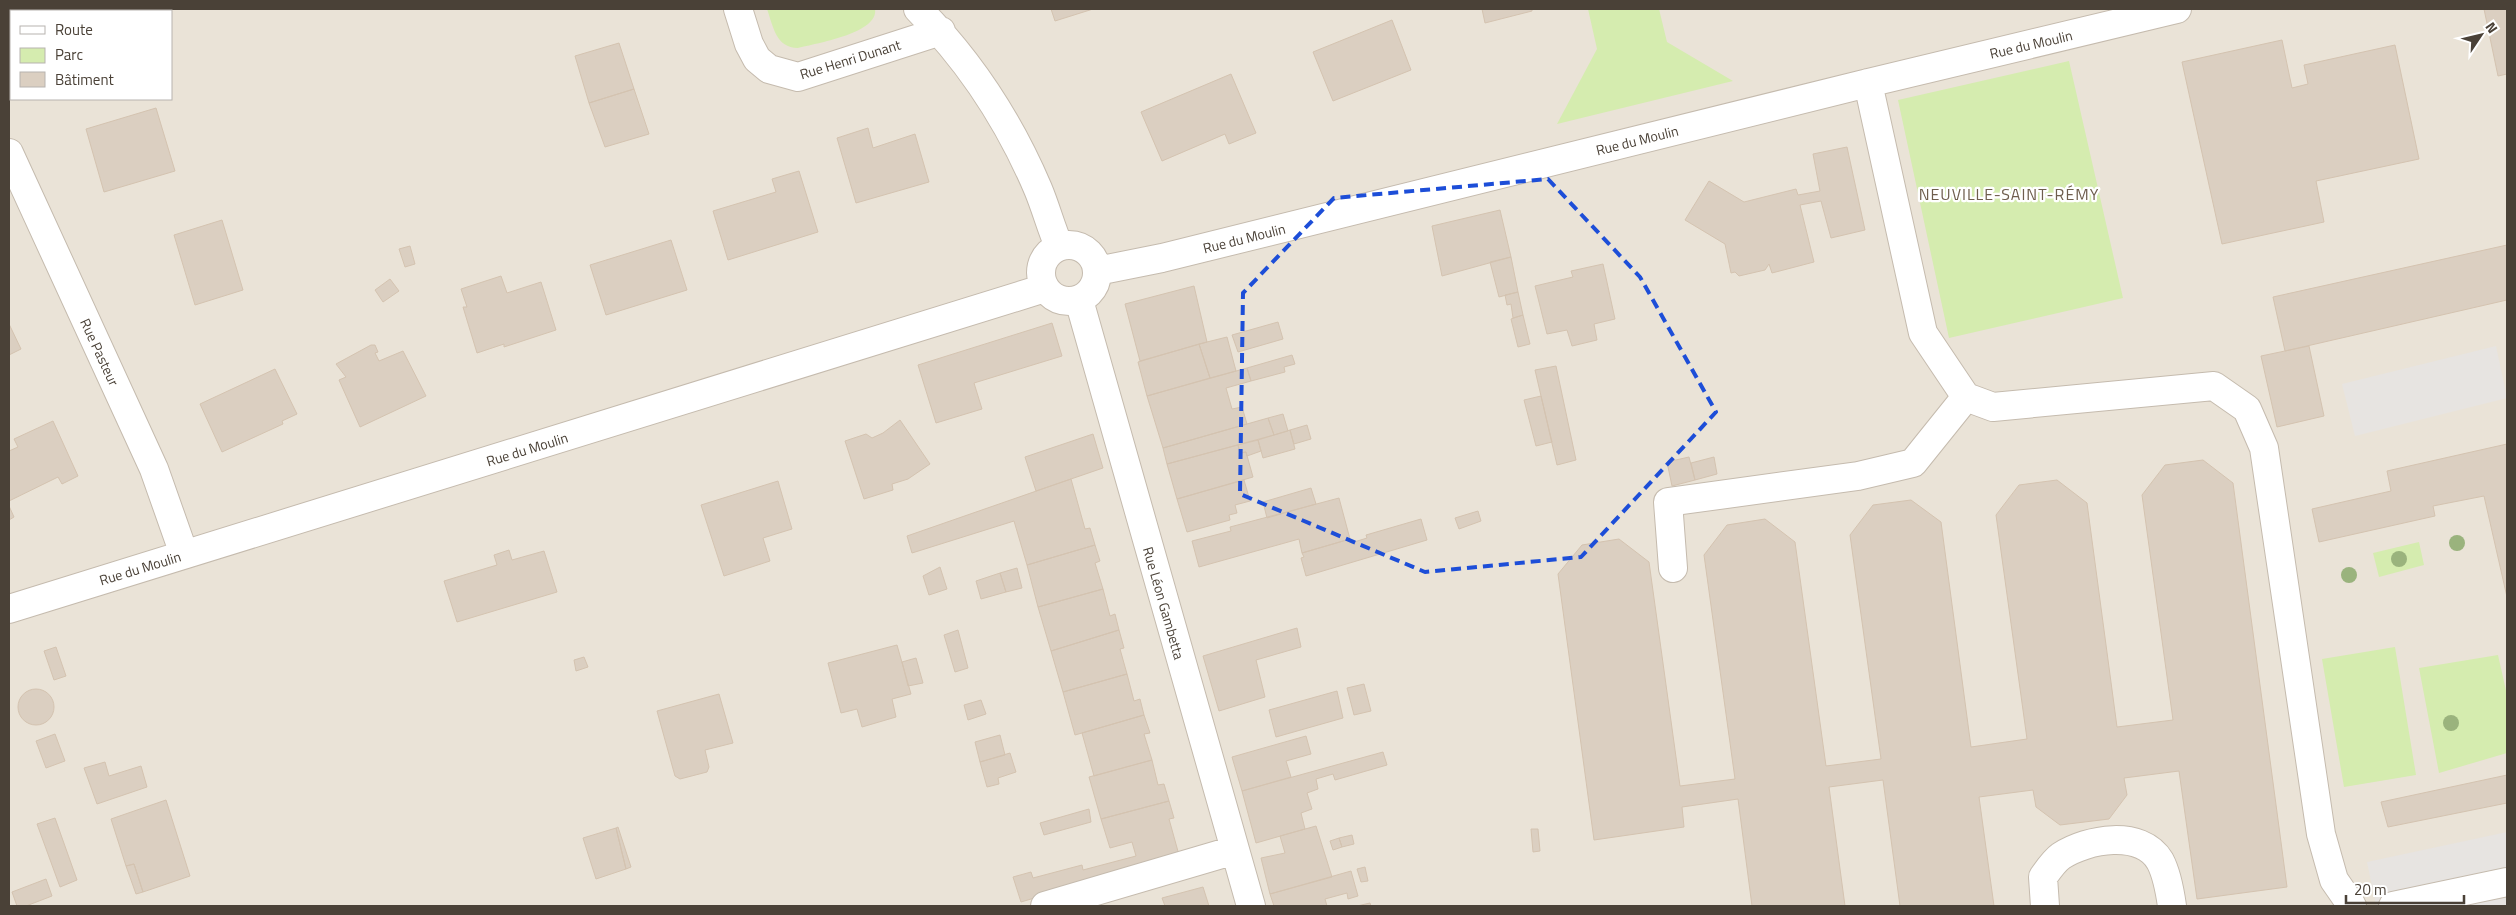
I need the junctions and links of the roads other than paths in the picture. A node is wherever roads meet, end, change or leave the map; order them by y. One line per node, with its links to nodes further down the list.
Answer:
1 (738, 9): 4 (street, Rue Henri Dunant)
2 (918, 9): 4 (street)
3 (2177, 9): 5 (street, Rue du Moulin)
4 (941, 31): 7 (street)
5 (1868, 83): 8 (street, Rue du Moulin); 11 (street)
6 (9, 153): 12 (street, Rue Pasteur)
7 (1059, 246): 8 (street); 9 (street)
8 (1097, 271): 10 (street)
9 (1045, 288): 10 (street); 12 (street, Rue du Moulin)
10 (1079, 300): 15 (street, Rue Léon Gambetta)
11 (1966, 397): 13 (street); 21 (street)
12 (184, 554): 14 (street, Rue du Moulin)
13 (1673, 568)
14 (9, 609)
15 (1235, 850): 17 (street); 18 (street, Rue Léon Gambetta)
16 (2507, 882): 22 (street)
17 (1045, 906)
18 (1251, 906)
19 (2045, 906): 20 (street)
20 (2172, 906)
21 (2352, 906)
22 (2394, 906)

